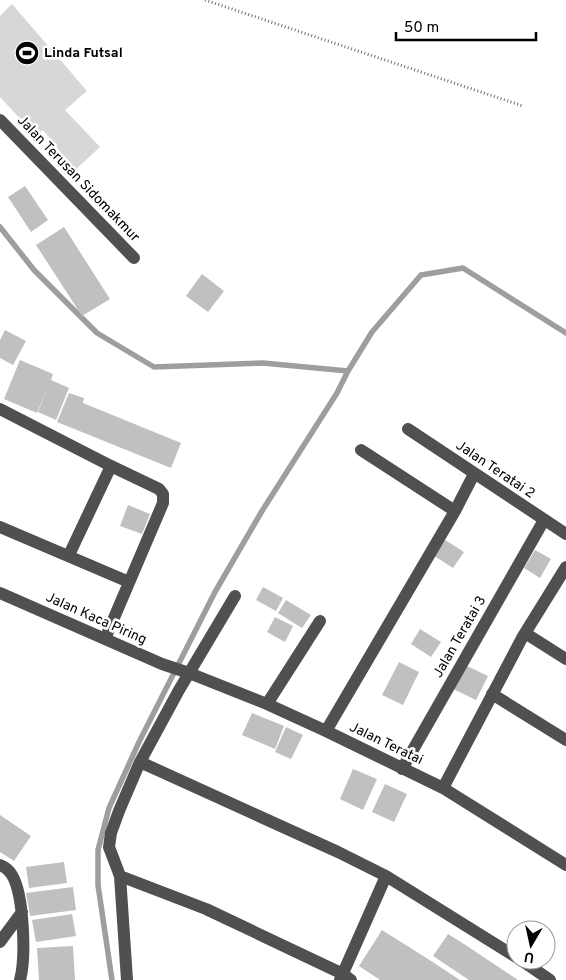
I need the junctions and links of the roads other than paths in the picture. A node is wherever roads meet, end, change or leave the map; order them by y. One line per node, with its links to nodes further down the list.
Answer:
1 (0, 120): 2 (street, Jalan Terusan Sidomakmur)
2 (134, 258)
3 (0, 409): 6 (street)
4 (408, 429): 7 (street, Jalan Teratai 2)
5 (361, 450): 8 (street)
6 (110, 466): 12 (street); 14 (street)
7 (474, 474): 8 (street); 9 (street, Jalan Teratai 2)
8 (454, 511): 24 (street)
9 (544, 520): 11 (street, Jalan Teratai 2); 27 (street, Jalan Teratai 3)
10 (0, 527): 12 (street)
11 (566, 534)
12 (69, 555): 14 (street)
13 (566, 568): 18 (street)
14 (129, 582): 19 (street)
15 (0, 593): 19 (street, Jalan Kaca Piring)
16 (235, 596): 21 (street)
17 (320, 621): 23 (street)
18 (525, 633): 20 (street); 22 (street)
19 (105, 639): 21 (street, Jalan Kaca Piring)
20 (566, 659)
21 (185, 672): 23 (street, Jalan Teratai); 26 (street)
22 (492, 694): 25 (street); 28 (street)
23 (267, 704): 24 (street, Jalan Teratai)
24 (326, 731): 27 (street, Jalan Teratai)
25 (566, 740)
26 (140, 762): 31 (street); 32 (street)
27 (402, 769): 28 (street, Jalan Teratai)
28 (443, 788): 30 (street, Jalan Teratai)
29 (0, 865): 33 (street)
30 (566, 866)
31 (120, 876): 37 (street); 39 (street)
32 (386, 876): 35 (street); 37 (street)
33 (22, 912): 34 (street); 38 (street)
34 (0, 942)
35 (506, 951)
36 (536, 970): 40 (street)
37 (345, 978)
38 (20, 980)
39 (128, 980)
40 (550, 980)

